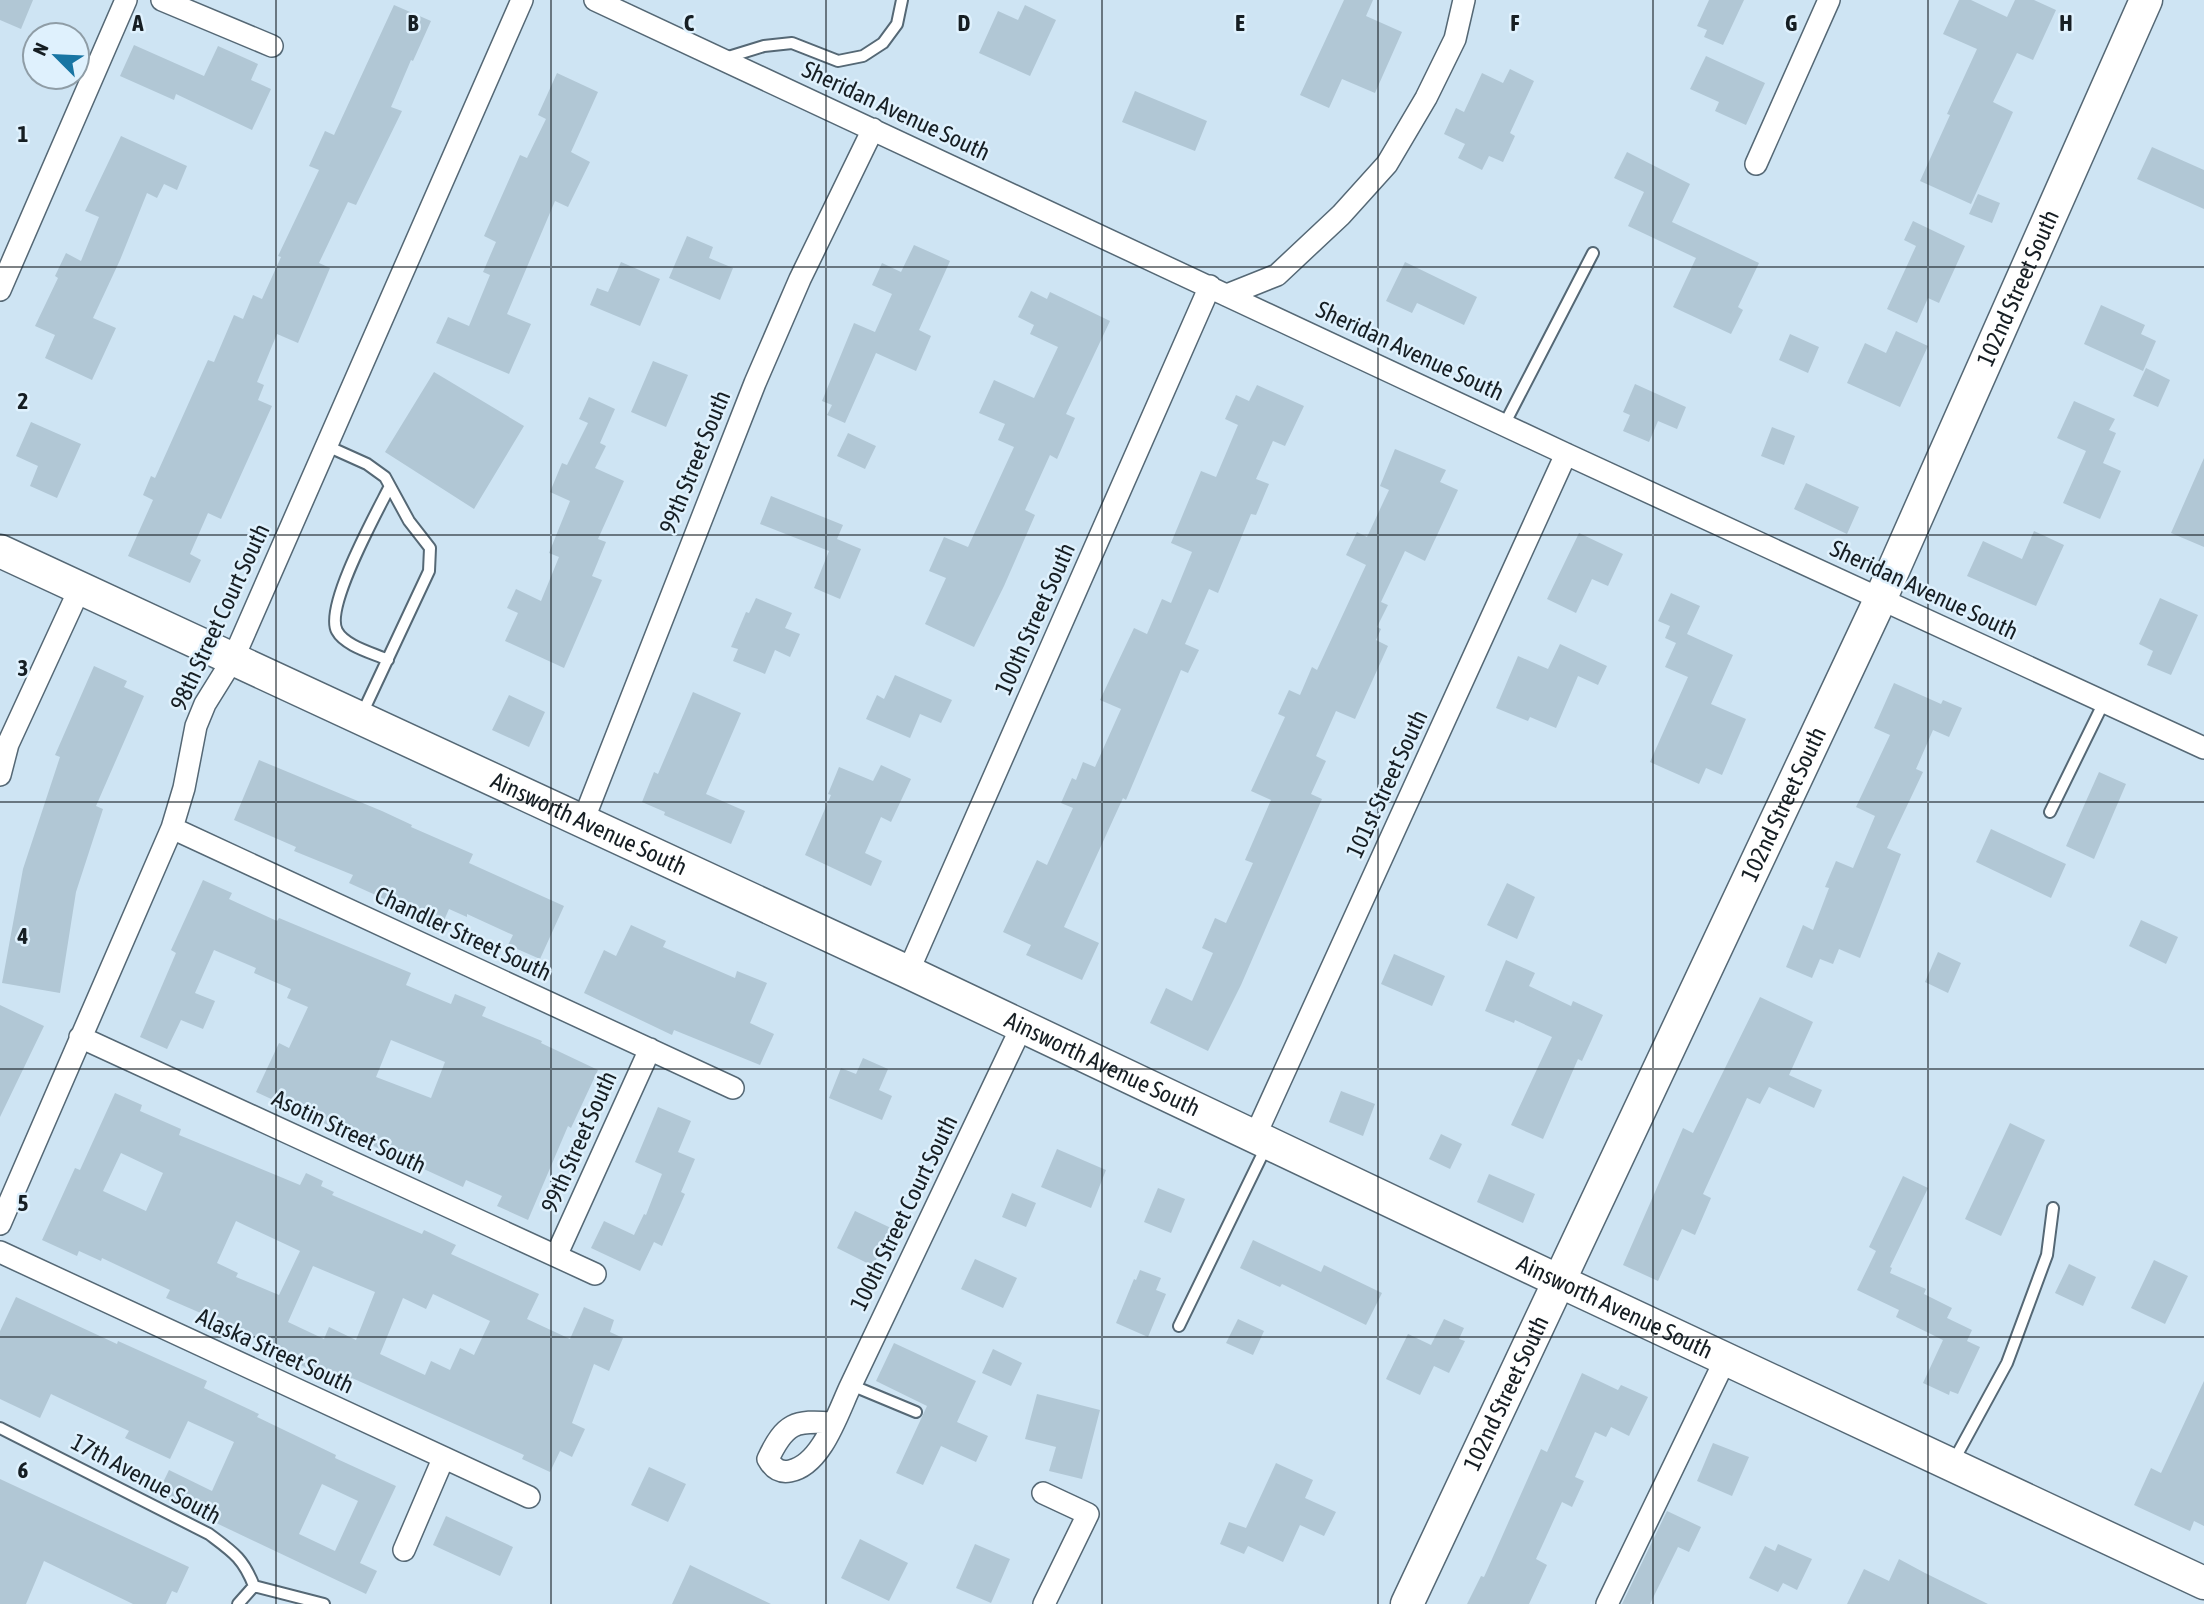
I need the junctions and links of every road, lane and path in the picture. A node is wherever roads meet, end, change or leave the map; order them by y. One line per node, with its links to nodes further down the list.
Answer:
1 (126, 0): 14 (street)
2 (162, 0): 9 (street)
3 (522, 0): 17 (street, 98th Street Court South)
4 (595, 0): 10 (street, Sheridan Avenue South)
5 (902, 0): 10 (lane)
6 (1464, 0): 15 (street)
7 (1829, 0): 12 (street)
8 (2146, 0): 22 (street, 102nd Street South)
9 (272, 46)
10 (722, 59): 11 (street, Sheridan Avenue South)
11 (873, 129): 15 (street, Sheridan Avenue South); 31 (street, 99th Street South)
12 (1756, 164)
13 (1593, 253): 16 (lane)
14 (0, 290)
15 (1219, 291): 16 (street, Sheridan Avenue South); 33 (street, 100th Street South)
16 (1504, 425): 18 (street, Sheridan Avenue South)
17 (327, 446): 19 (lane); 23 (street, 98th Street Court South)
18 (1566, 454): 22 (street, Sheridan Avenue South); 38 (street, 101st Street South)
19 (390, 486): 24 (lane); 24 (lane)
20 (0, 551): 21 (street, Ainsworth Avenue South)
21 (79, 588): 23 (street, Ainsworth Avenue South); 27 (street)
22 (1880, 600): 25 (street, Sheridan Avenue South); 44 (street, 102nd Street South)
23 (233, 659): 26 (street, Ainsworth Avenue South); 32 (street, 98th Street Court South)
24 (388, 660): 26 (lane)
25 (2104, 702): 28 (street, Sheridan Avenue South); 30 (lane)
26 (360, 718): 31 (street, Ainsworth Avenue South)
27 (4, 742): 29 (street)
28 (2204, 748)
29 (0, 775)
30 (2050, 812)
31 (583, 821): 33 (street, Ainsworth Avenue South)
32 (172, 828): 35 (street, 98th Street Court South); 36 (street, Chandler Street South)
33 (908, 972): 34 (street, Ainsworth Avenue South)
34 (1022, 1026): 38 (street, Ainsworth Avenue South); 47 (street, 100th Street Court South)
35 (80, 1037): 40 (street, 98th Street Court South); 42 (street, Asotin Street South)
36 (650, 1049): 37 (street, Chandler Street South); 42 (street, 99th Street South)
37 (733, 1088)
38 (1262, 1139): 44 (street, Ainsworth Avenue South); 45 (lane)
39 (2053, 1208): 52 (lane)
40 (0, 1224)
41 (0, 1252): 51 (street, Alaska Street South)
42 (556, 1256): 43 (street, Asotin Street South)
43 (595, 1274)
44 (1559, 1281): 46 (street, Ainsworth Avenue South); 61 (street, 102nd Street South)
45 (1179, 1326)
46 (1726, 1358): 52 (street, Ainsworth Avenue South); 62 (street)
47 (851, 1385): 48 (lane); 49 (street, 100th Street Court South)
48 (916, 1412)
49 (832, 1423)
50 (0, 1428): 57 (lane, 17th Avenue South)
51 (443, 1458): 54 (street, Alaska Street South); 55 (street)
52 (1952, 1464): 56 (street, Ainsworth Avenue South)
53 (1043, 1493): 60 (street)
54 (529, 1497)
55 (404, 1549)
56 (2204, 1583)
57 (254, 1586): 58 (lane); 59 (lane)
58 (238, 1604)
59 (324, 1604)
60 (1044, 1604)
61 (1406, 1604)
62 (1607, 1604)

